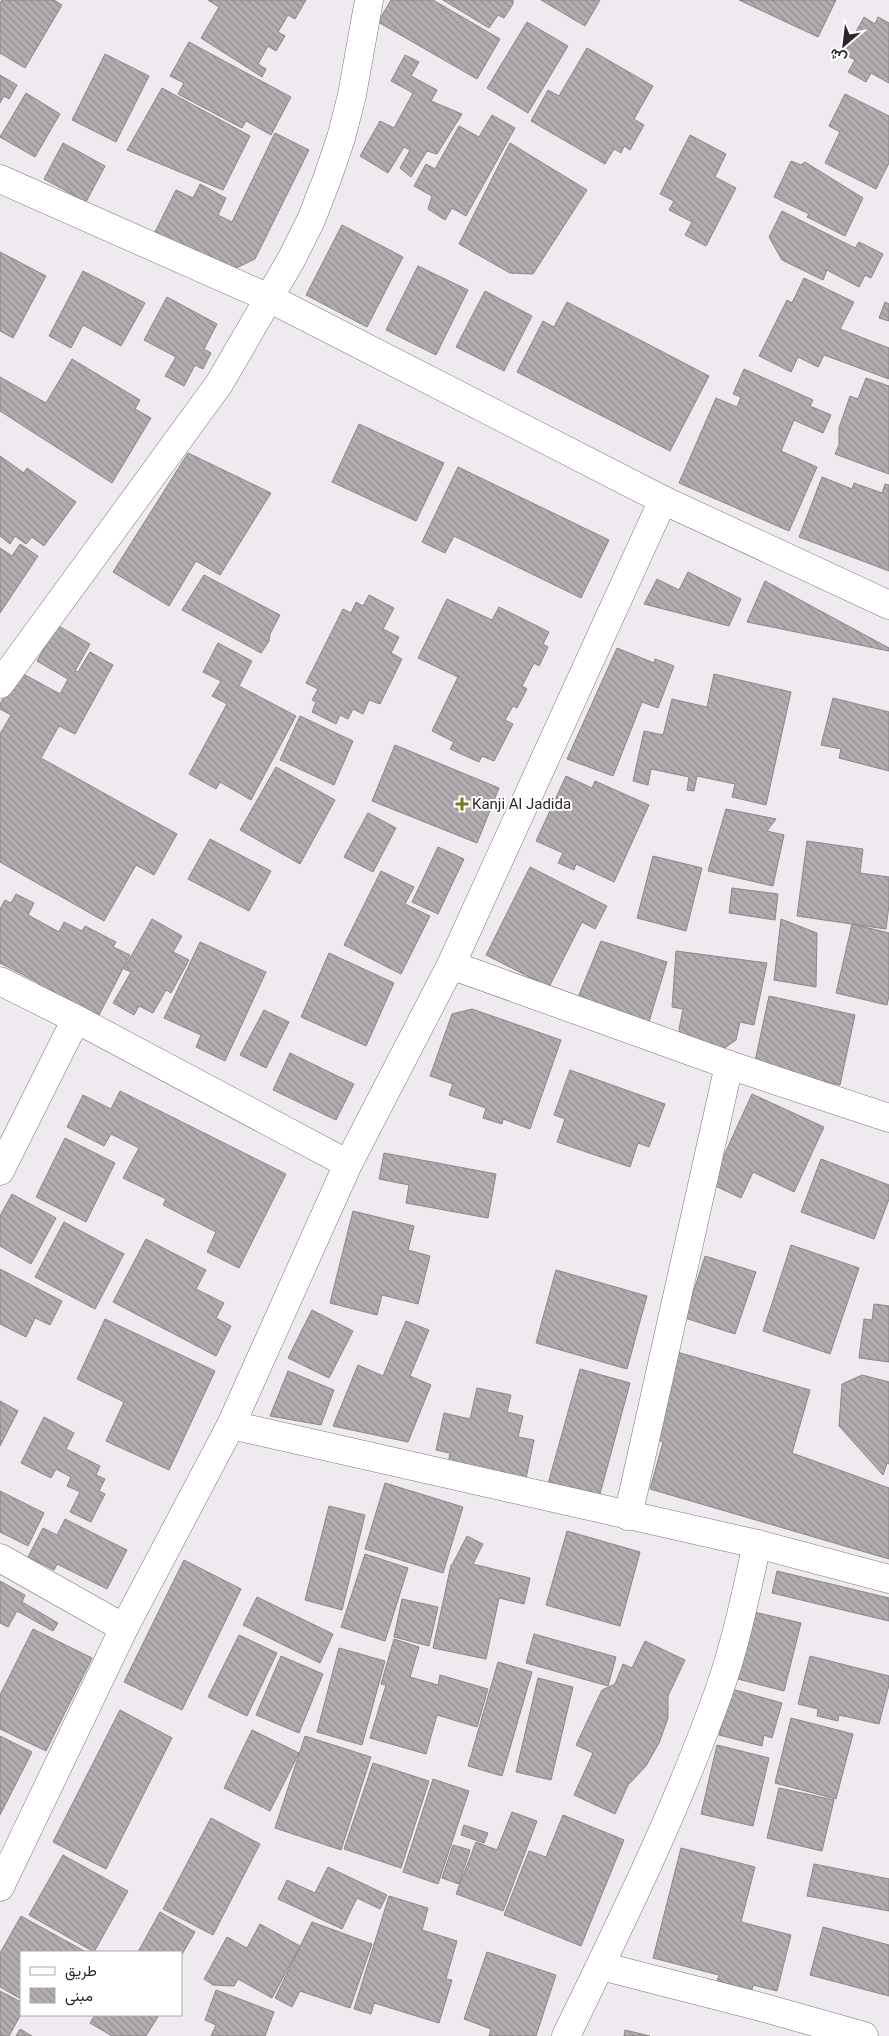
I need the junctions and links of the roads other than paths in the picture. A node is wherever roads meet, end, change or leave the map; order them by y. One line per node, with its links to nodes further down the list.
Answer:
1 (369, 0): 3 (street)
2 (0, 179): 3 (street)
3 (269, 298): 4 (street); 6 (street)
4 (662, 500): 5 (street); 7 (street)
5 (889, 605)
6 (0, 684)
7 (451, 965): 10 (street); 12 (street)
8 (0, 981): 9 (street)
9 (76, 1019): 12 (street); 13 (street)
10 (729, 1065): 11 (street); 15 (street)
11 (889, 1118)
12 (348, 1164): 14 (street)
13 (0, 1171)
14 (231, 1425): 15 (street); 19 (street)
15 (628, 1516): 16 (street)
16 (758, 1544): 18 (street); 21 (street)
17 (0, 1558): 19 (street)
18 (889, 1579)
19 (124, 1628): 20 (street)
20 (0, 1888)
21 (600, 1966): 22 (street); 23 (street)
22 (566, 2036)
23 (864, 2036)

